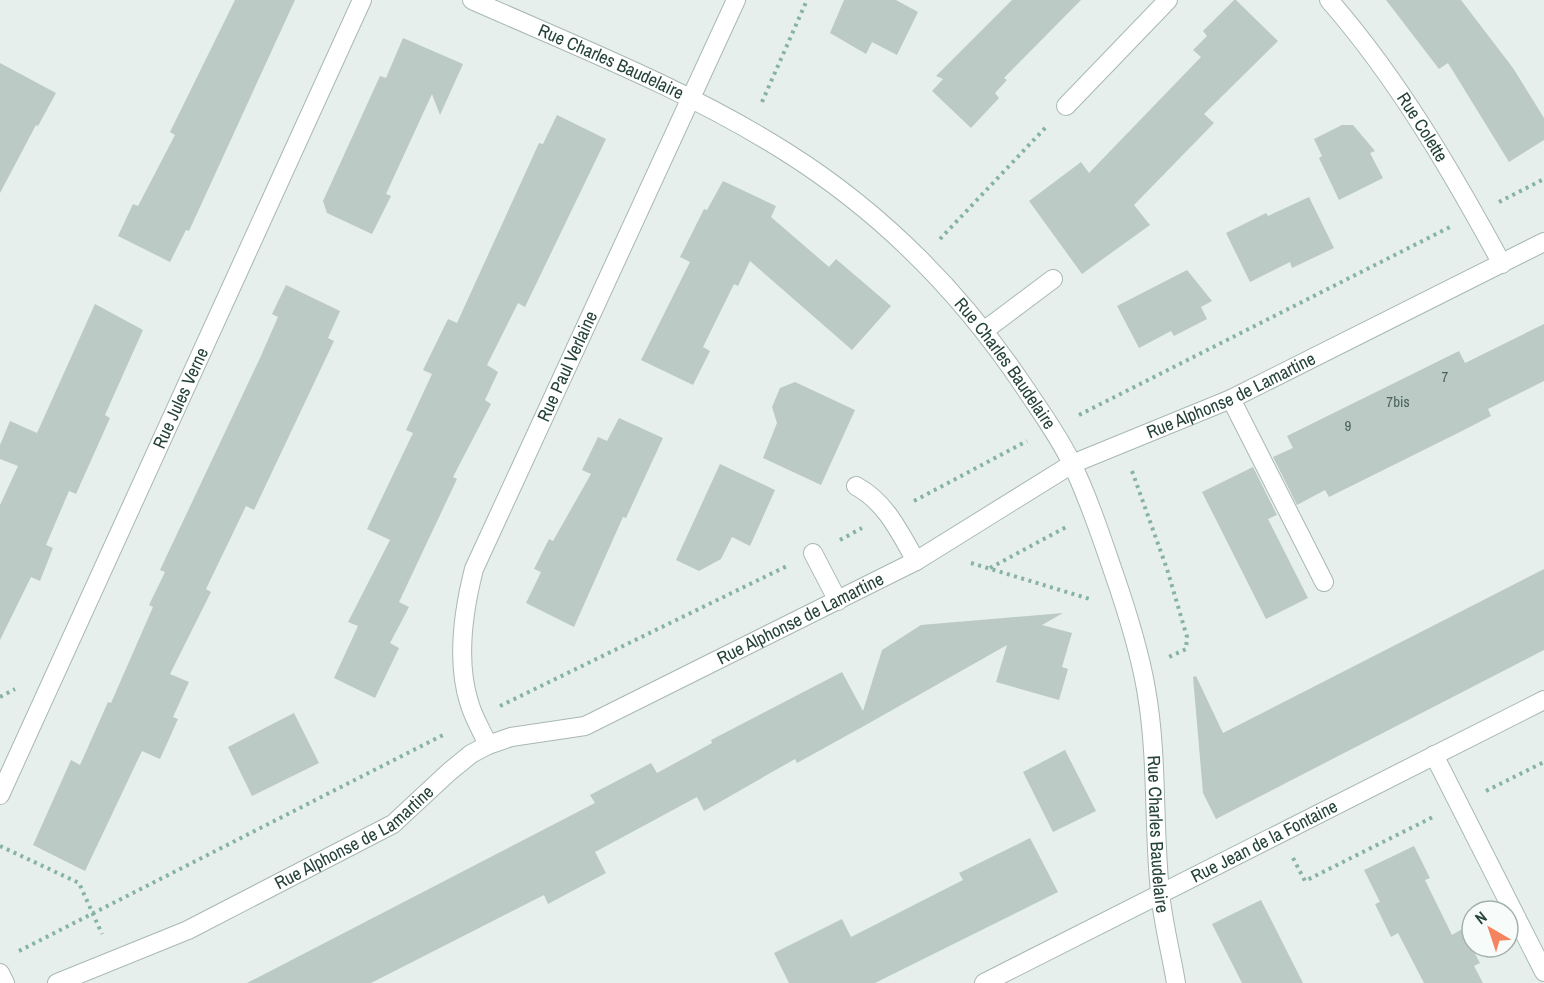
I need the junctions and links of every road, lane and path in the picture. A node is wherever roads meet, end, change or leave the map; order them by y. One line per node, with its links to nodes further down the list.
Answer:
1 (362, 0): 37 (street, Rue Jules Verne)
2 (472, 0): 7 (street, Rue Charles Baudelaire)
3 (736, 0): 7 (street, Rue Paul Verlaine)
4 (807, 0): 9 (path)
5 (1168, 0): 8 (street)
6 (1329, 0): 11 (street, Rue Colette)
7 (690, 98): 9 (street, Rue Charles Baudelaire); 33 (street, Rue Paul Verlaine)
8 (1066, 106): 13 (path)
9 (749, 130): 13 (street, Rue Charles Baudelaire)
10 (1544, 179): 11 (path)
11 (1475, 214): 14 (street, Rue Colette); 18 (path)
12 (1544, 242): 14 (street, Rue Alphonse de Lamartine)
13 (921, 259): 16 (street, Rue Charles Baudelaire)
14 (1502, 264): 17 (street, Rue Alphonse de Lamartine)
15 (1053, 279): 16 (street)
16 (985, 330): 18 (street, Rue Charles Baudelaire)
17 (1231, 399): 19 (street, Rue Alphonse de Lamartine); 28 (street)
18 (1052, 428): 20 (street, Rue Charles Baudelaire); 23 (path)
19 (1122, 444): 20 (street, Rue Alphonse de Lamartine); 31 (path)
20 (1072, 464): 22 (street, Rue Charles Baudelaire); 24 (street, Rue Alphonse de Lamartine)
21 (856, 486): 23 (street)
22 (1092, 513): 27 (path); 30 (street, Rue Charles Baudelaire)
23 (888, 514): 25 (path); 26 (street)
24 (933, 551): 26 (street, Rue Alphonse de Lamartine); 27 (path)
25 (813, 553): 29 (street); 33 (path)
26 (916, 561): 29 (street, Rue Alphonse de Lamartine)
27 (989, 568): 30 (path)
28 (1324, 582)
29 (838, 601): 34 (street, Rue Alphonse de Lamartine)
30 (1126, 610): 31 (street, Rue Charles Baudelaire)
31 (1142, 670): 41 (street, Rue Charles Baudelaire)
32 (1544, 700): 35 (street, Rue Jean de la Fontaine)
33 (476, 718): 34 (street, Rue Paul Verlaine); 42 (path)
34 (488, 745): 44 (street, Rue Alphonse de Lamartine)
35 (1434, 755): 38 (street); 39 (street, Rue Jean de la Fontaine)
36 (1544, 762): 38 (path)
37 (0, 795)
38 (1459, 804): 39 (path); 45 (street)
39 (1281, 833): 41 (street, Rue Jean de la Fontaine)
40 (0, 846): 42 (path)
41 (1160, 893): 49 (street, Rue Jean de la Fontaine); 50 (street, Rue Charles Baudelaire)
42 (93, 915): 43 (path); 44 (path)
43 (10, 956)
44 (116, 960): 48 (street, Rue Alphonse de Lamartine)
45 (1544, 972)
46 (0, 973): 47 (street)
47 (5, 983)
48 (57, 983)
49 (984, 983)
50 (1176, 983)

